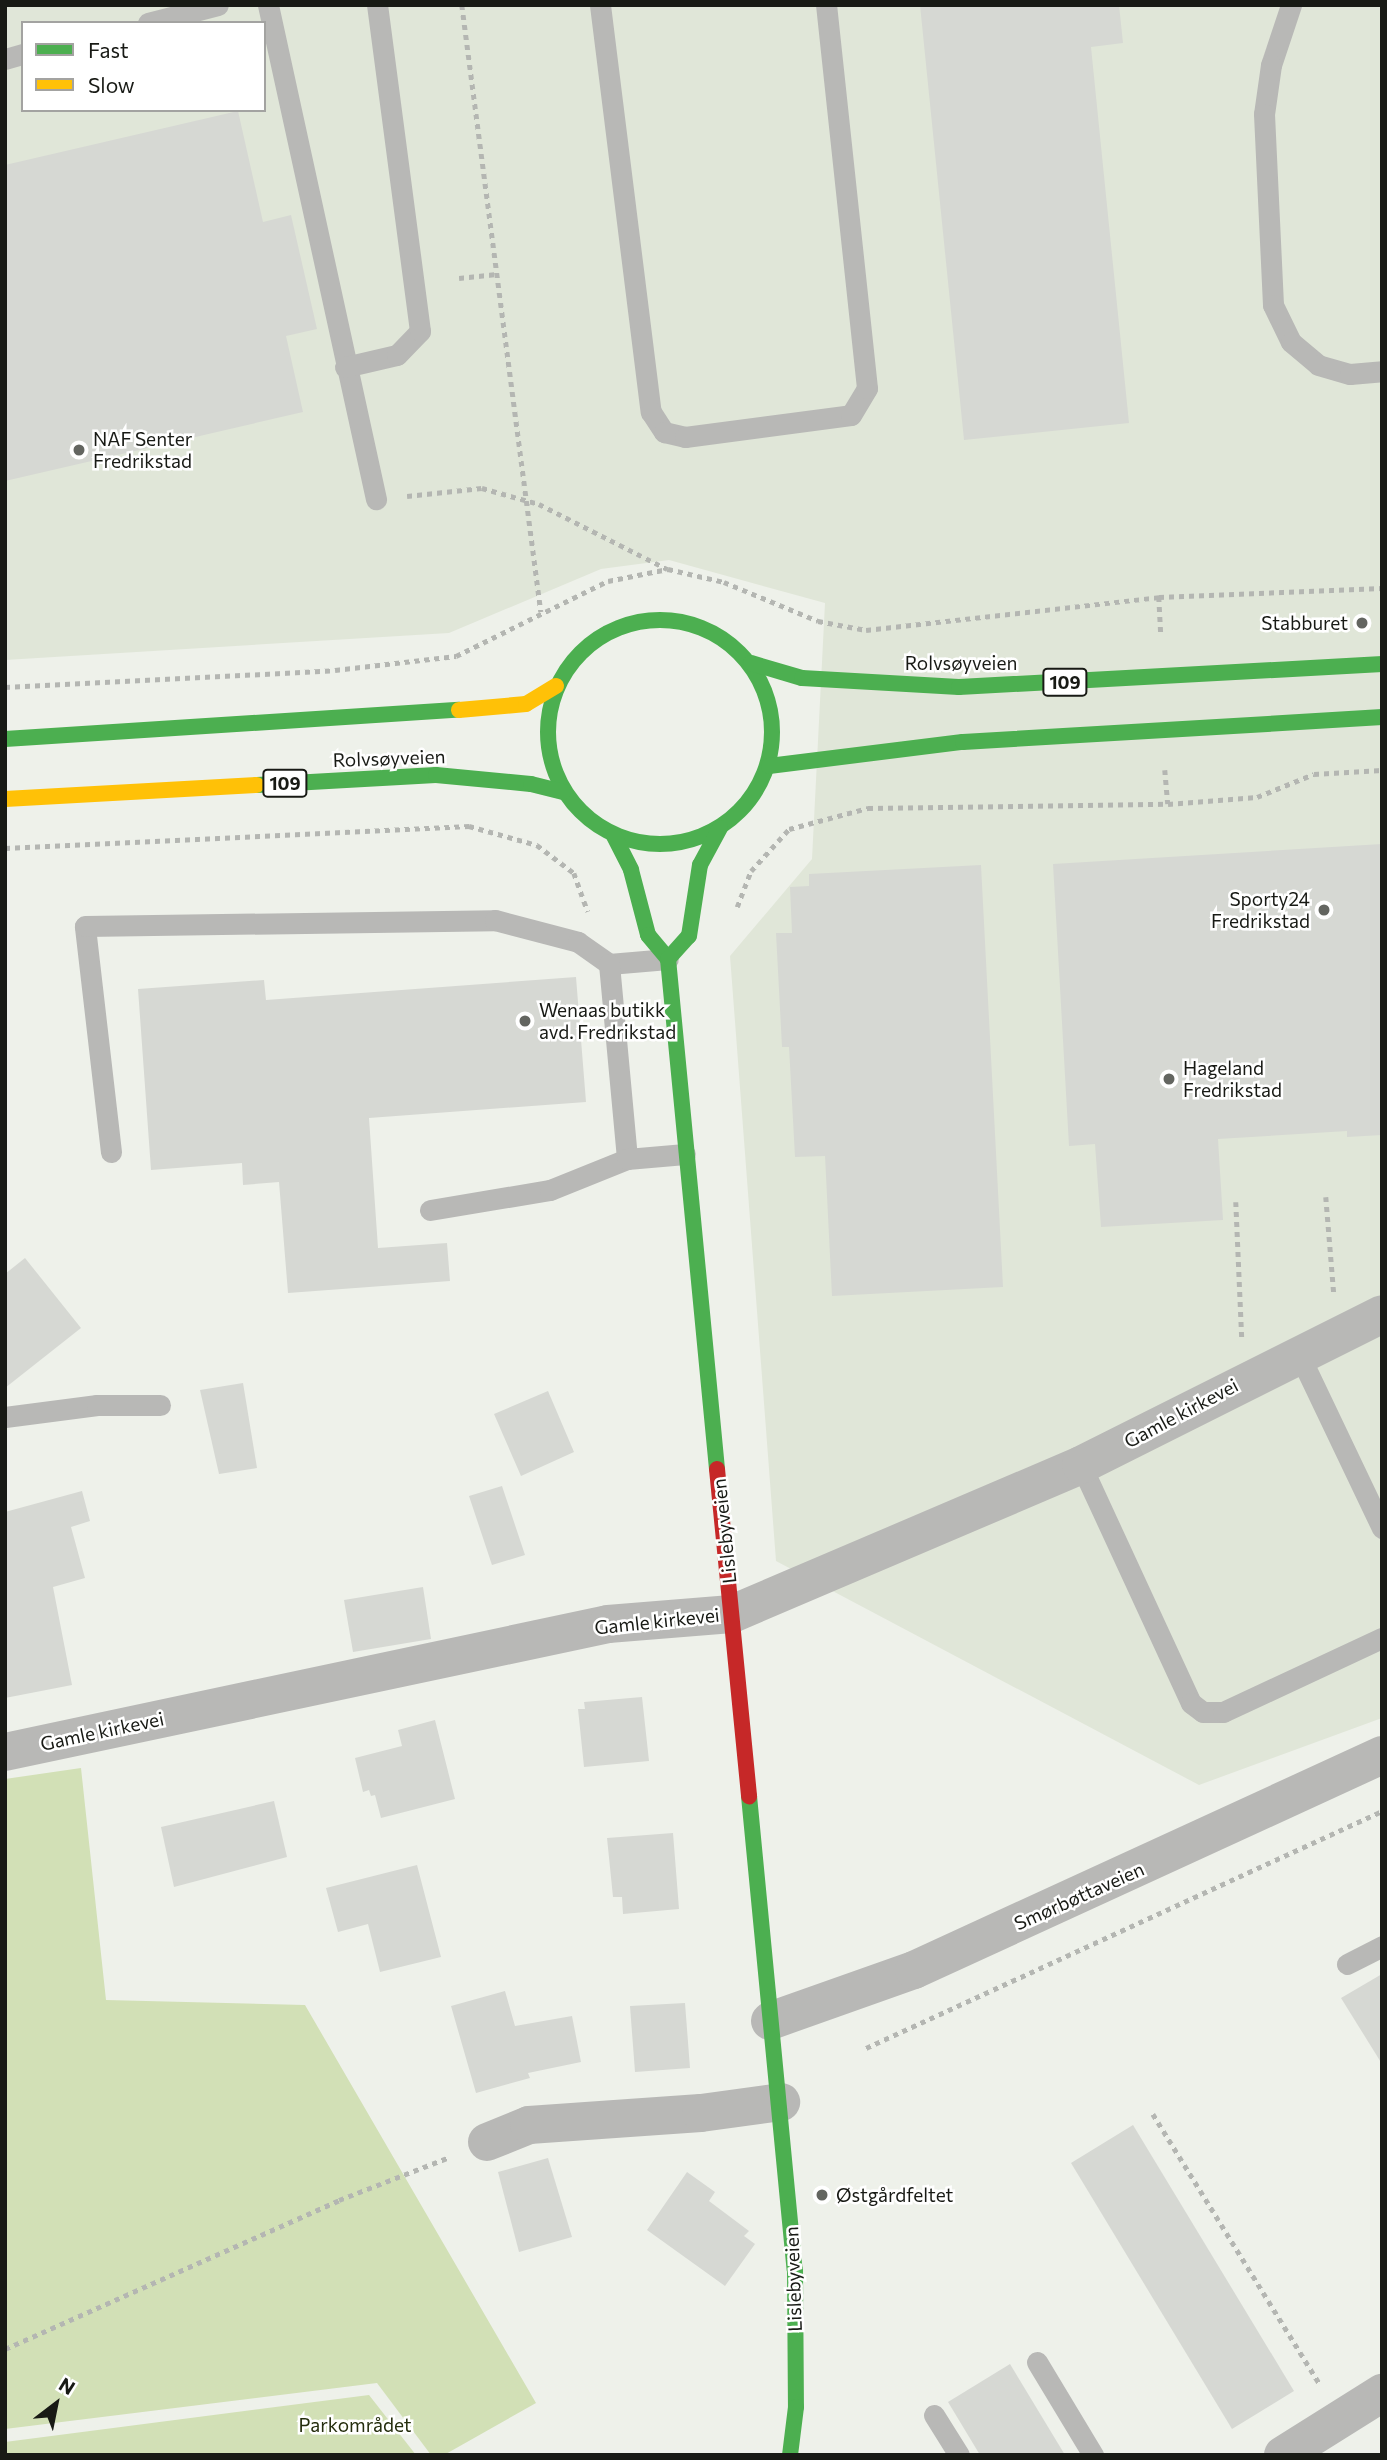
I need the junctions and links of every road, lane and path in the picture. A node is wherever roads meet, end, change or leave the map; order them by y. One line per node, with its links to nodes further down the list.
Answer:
1 (218, 5): 8 (lane)
2 (268, 5): 11 (lane)
3 (377, 5): 11 (lane)
4 (462, 5): 9 (path)
5 (600, 5): 6 (lane)
6 (827, 5)
7 (1290, 5): 12 (lane)
8 (156, 21)
9 (497, 274): 10 (path); 14 (path)
10 (459, 278)
11 (345, 367): 13 (lane)
12 (1382, 371)
13 (376, 499): 14 (path)
14 (526, 501): 15 (path); 18 (path)
15 (668, 569): 17 (path); 18 (path)
16 (1382, 588): 17 (path)
17 (1159, 597): 19 (path)
18 (541, 612): 23 (path)
19 (1161, 639)
20 (751, 663): 21 (main road, Rolvsøyveien / 109); 22 (main road, 109); 26 (main road, 109)
21 (1382, 664)
22 (556, 686): 25 (main road, Rolvsøyveien / 109); 28 (main road, 109)
23 (5, 687)
24 (1382, 717): 26 (main road)
25 (5, 740)
26 (769, 766): 31 (main road, 109)
27 (1164, 766): 30 (path)
28 (563, 792): 29 (main road, Rolvsøyveien / 109); 32 (main road, 109)
29 (5, 799)
30 (1168, 804)
31 (720, 828): 32 (main road, 109); 33 (main road)
32 (614, 836): 33 (main road)
33 (668, 959): 34 (lane); 36 (main road, Lislebyveien)
34 (609, 964): 35 (lane); 37 (lane)
35 (111, 1152)
36 (685, 1154): 37 (lane); 49 (main road, Lislebyveien)
37 (627, 1159): 40 (lane)
38 (1326, 1197): 42 (path)
39 (1236, 1202): 44 (path)
40 (430, 1210)
41 (1382, 1314): 42 (street, Gamle kirkevei)
42 (1336, 1335): 43 (street, Gamle kirkevei)
43 (1298, 1352): 44 (street, Gamle kirkevei); 48 (lane)
44 (1244, 1380): 47 (street, Gamle kirkevei)
45 (160, 1405): 46 (lane)
46 (5, 1417)
47 (1081, 1465): 49 (street, Gamle kirkevei); 50 (lane)
48 (1382, 1528)
49 (732, 1614): 51 (street, Gamle kirkevei); 56 (main road, Lislebyveien)
50 (1382, 1638)
51 (5, 1752)
52 (1382, 1755): 56 (street, Smørbøttaveien)
53 (1382, 1811): 57 (path)
54 (1382, 1946): 55 (lane)
55 (1347, 1964)
56 (770, 2021): 58 (main road, Lislebyveien)
57 (866, 2048)
58 (781, 2102): 60 (street); 66 (main road, Lislebyveien)
59 (1153, 2114): 65 (path)
60 (486, 2142): 61 (path)
61 (5, 2349)
62 (1037, 2362): 68 (lane)
63 (1382, 2393): 65 (street)
64 (934, 2415): 67 (lane)
65 (1341, 2418): 69 (street)
66 (790, 2455)
67 (959, 2455)
68 (1093, 2455)
69 (1283, 2455)

